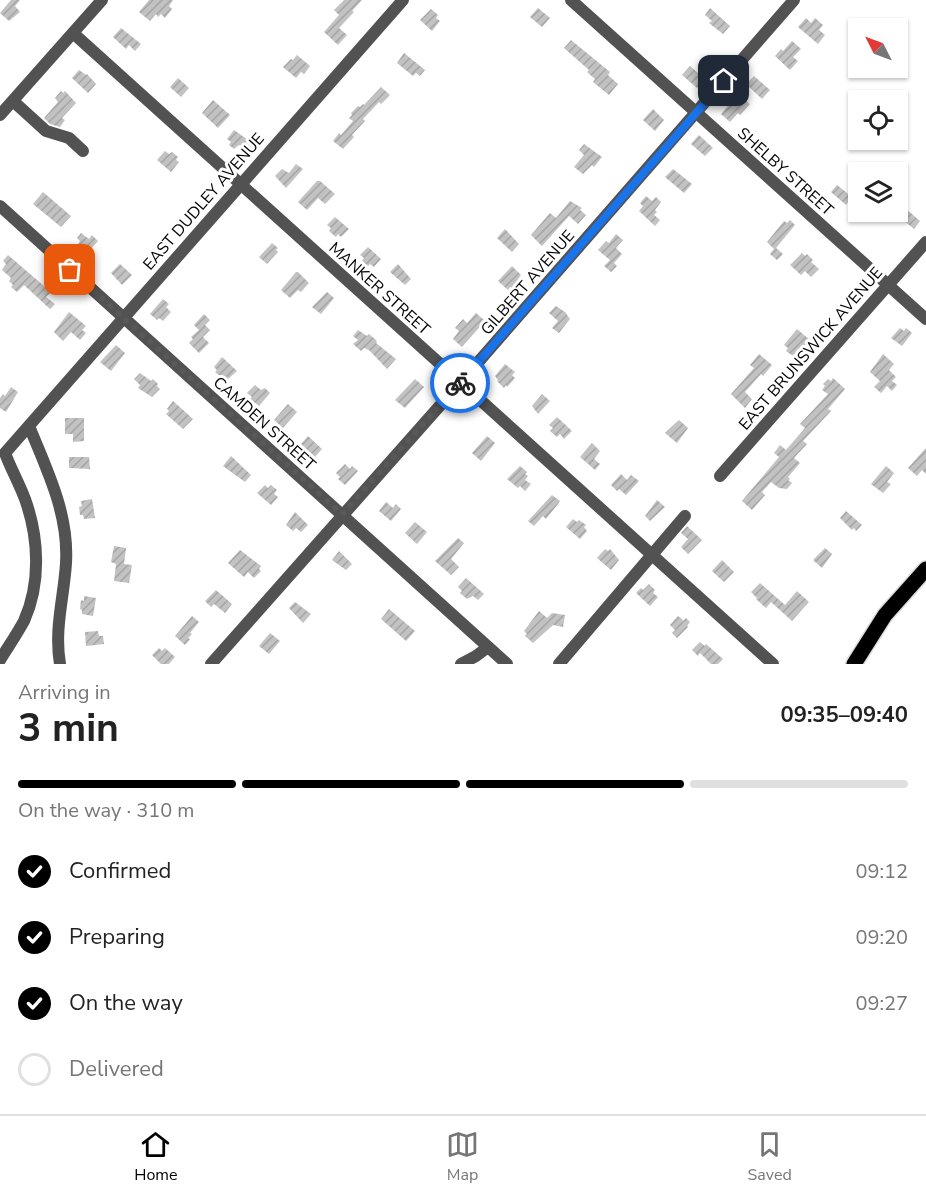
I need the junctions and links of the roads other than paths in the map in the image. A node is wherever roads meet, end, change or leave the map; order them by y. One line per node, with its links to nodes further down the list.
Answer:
1 (102, 0): 5 (street)
2 (403, 0): 10 (street, EAST DUDLEY AVENUE)
3 (571, 0): 7 (street, SHELBY STREET)
4 (794, 0): 7 (street, GILBERT AVENUE)
5 (73, 33): 6 (street); 10 (street, MANKER STREET)
6 (13, 101): 8 (street); 9 (street)
7 (697, 113): 13 (street, SHELBY STREET); 16 (street, GILBERT AVENUE)
8 (0, 115)
9 (83, 151)
10 (240, 184): 14 (street, EAST DUDLEY AVENUE); 16 (street, MANKER STREET)
11 (0, 206): 14 (street, CAMDEN STREET)
12 (926, 242): 13 (street, EAST BRUNSWICK AVENUE)
13 (888, 285): 15 (street, SHELBY STREET); 19 (street, EAST BRUNSWICK AVENUE)
14 (123, 317): 17 (street, EAST DUDLEY AVENUE); 20 (street, CAMDEN STREET)
15 (926, 319)
16 (460, 383): 20 (street, GILBERT AVENUE); 22 (street, MANKER STREET)
17 (29, 426): 18 (street, EAST DUDLEY AVENUE); 26 (street)
18 (2, 450): 25 (street, EAST DUDLEY AVENUE)
19 (720, 476)
20 (342, 514): 24 (street, CAMDEN STREET); 27 (street, GILBERT AVENUE)
21 (685, 516): 22 (street)
22 (651, 554): 30 (street); 31 (street, MANKER STREET)
23 (926, 569): 32 (main road)
24 (488, 646): 28 (street); 29 (street, CAMDEN STREET)
25 (0, 660)
26 (60, 664)
27 (211, 664)
28 (461, 664)
29 (507, 664)
30 (560, 664)
31 (773, 664)
32 (854, 664)

